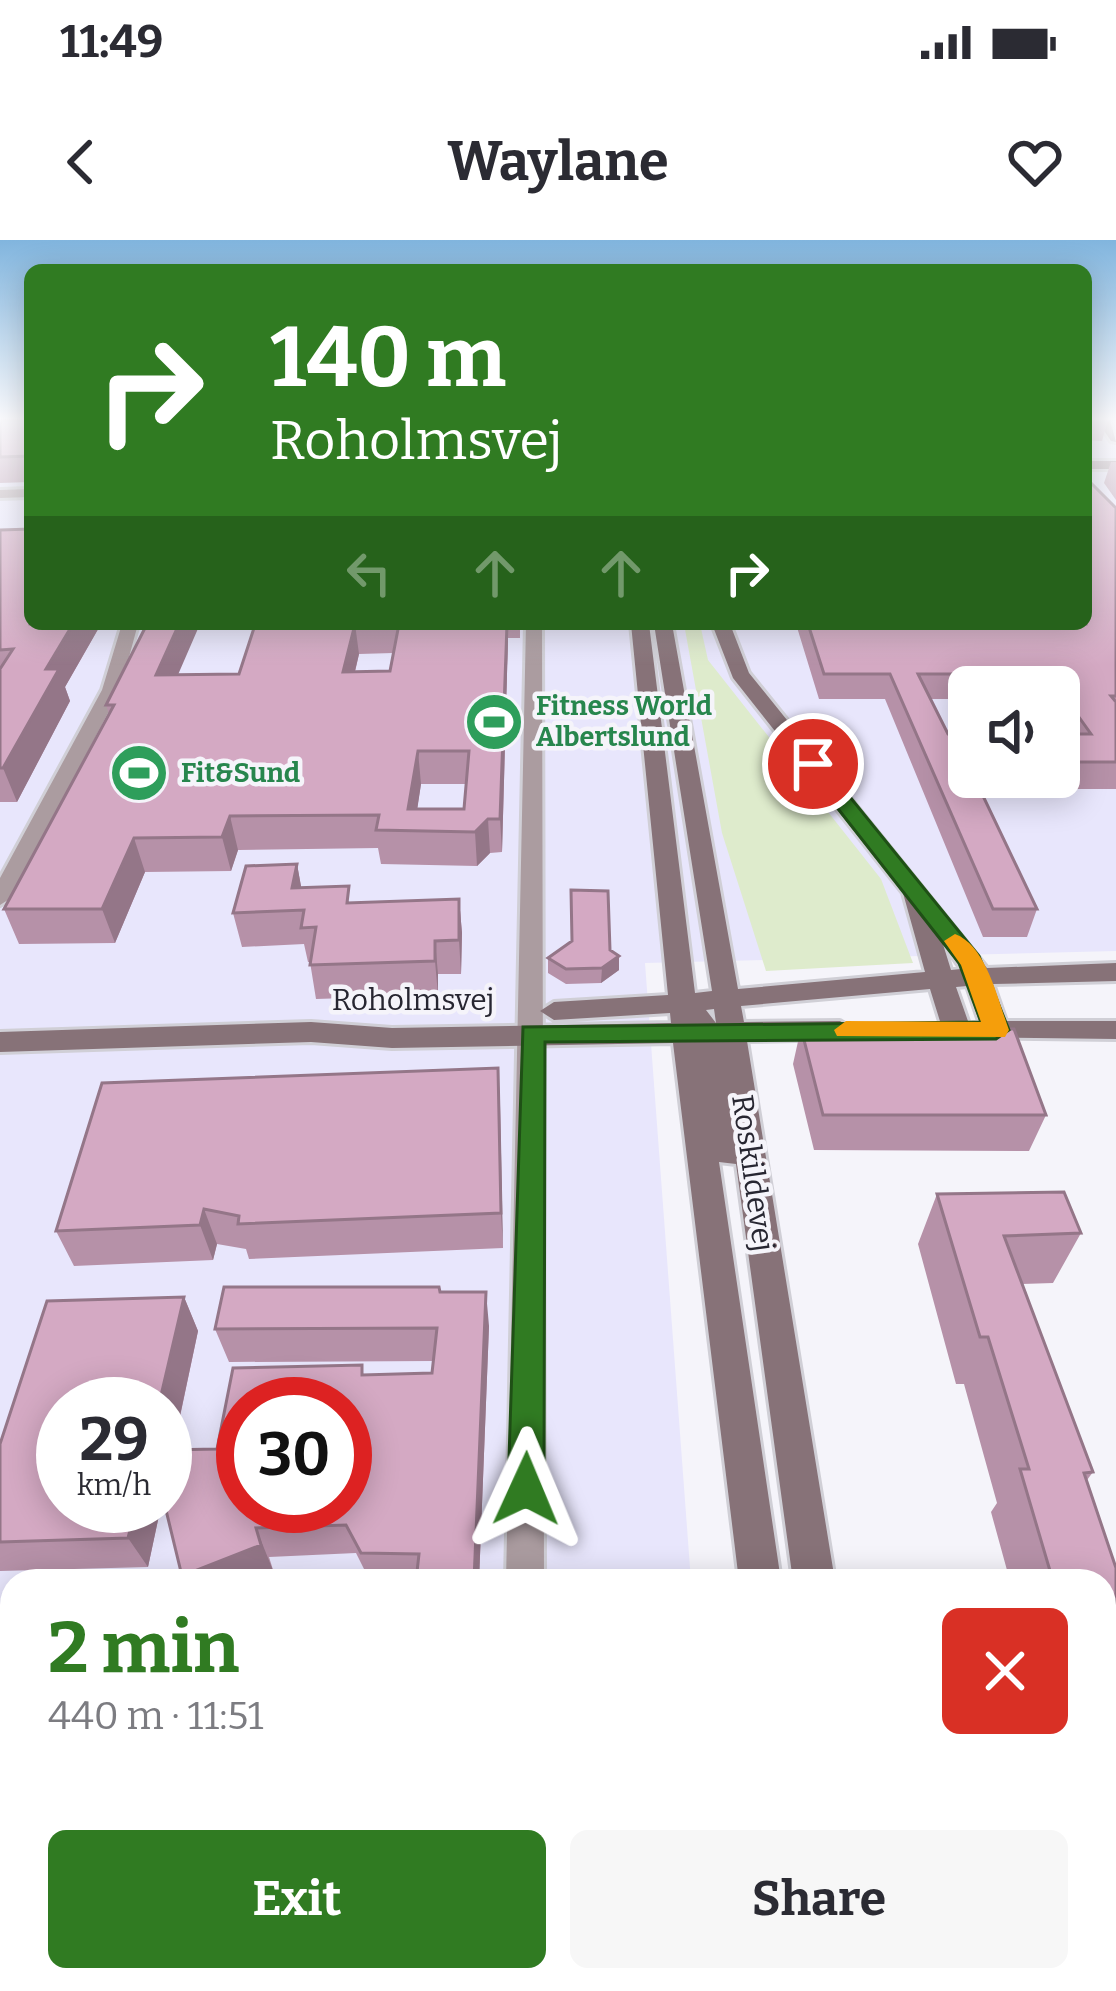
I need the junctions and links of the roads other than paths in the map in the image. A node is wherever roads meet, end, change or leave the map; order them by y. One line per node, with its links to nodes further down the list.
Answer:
1 (128, 630): 7 (street)
2 (534, 630): 12 (street)
3 (641, 630): 11 (main road)
4 (664, 630): 11 (main road, Roskildevej)
5 (723, 630): 6 (main road)
6 (911, 884): 9 (main road); 10 (main road)
7 (0, 898)
8 (1116, 972): 9 (main road)
9 (978, 977): 10 (main road); 14 (main road)
10 (938, 982): 11 (main road); 17 (main road)
11 (706, 1016): 12 (main road, Roholmsvej); 13 (main road); 19 (main road, Roskildevej); 23 (main road, Roskildevej)
12 (532, 1023): 18 (main road, Roholmsvej); 20 (street)
13 (860, 1030)
14 (996, 1030): 15 (main road); 17 (main road)
15 (1116, 1030)
16 (922, 1031): 17 (main road)
17 (957, 1031)
18 (0, 1042)
19 (734, 1366): 21 (main road, Roskildevej); 22 (main road)
20 (525, 1569)
21 (759, 1569)
22 (779, 1569)
23 (812, 1569)

